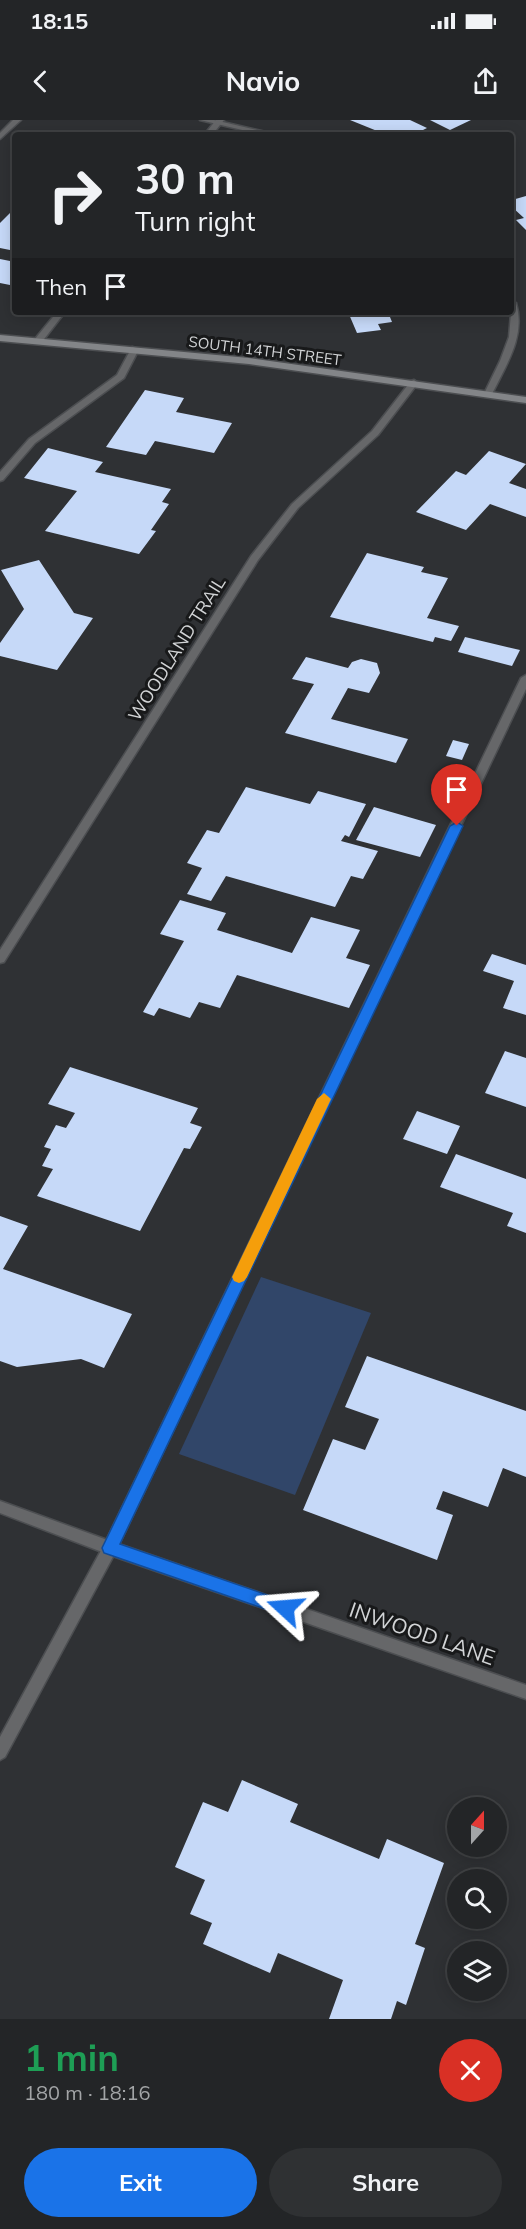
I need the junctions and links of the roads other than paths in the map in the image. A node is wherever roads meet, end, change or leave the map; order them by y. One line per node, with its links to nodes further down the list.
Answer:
1 (17, 120): 5 (street)
2 (204, 120): 3 (street)
3 (219, 121): 4 (street)
4 (263, 132)
5 (0, 137)
6 (514, 308): 12 (street)
7 (59, 315): 9 (street)
8 (0, 338): 9 (main road, SOUTH 14TH STREET)
9 (38, 340): 10 (main road, SOUTH 14TH STREET)
10 (135, 349): 11 (main road, SOUTH 14TH STREET); 14 (street)
11 (414, 383): 12 (main road, SOUTH 14TH STREET); 16 (street, WOODLAND TRAIL)
12 (488, 394): 13 (main road, SOUTH 14TH STREET)
13 (526, 400)
14 (0, 478)
15 (526, 678): 18 (street)
16 (0, 959)
17 (0, 1507): 18 (street, INWOOD LANE)
18 (110, 1548): 19 (street, INWOOD LANE); 20 (street)
19 (526, 1692)
20 (0, 1752)

